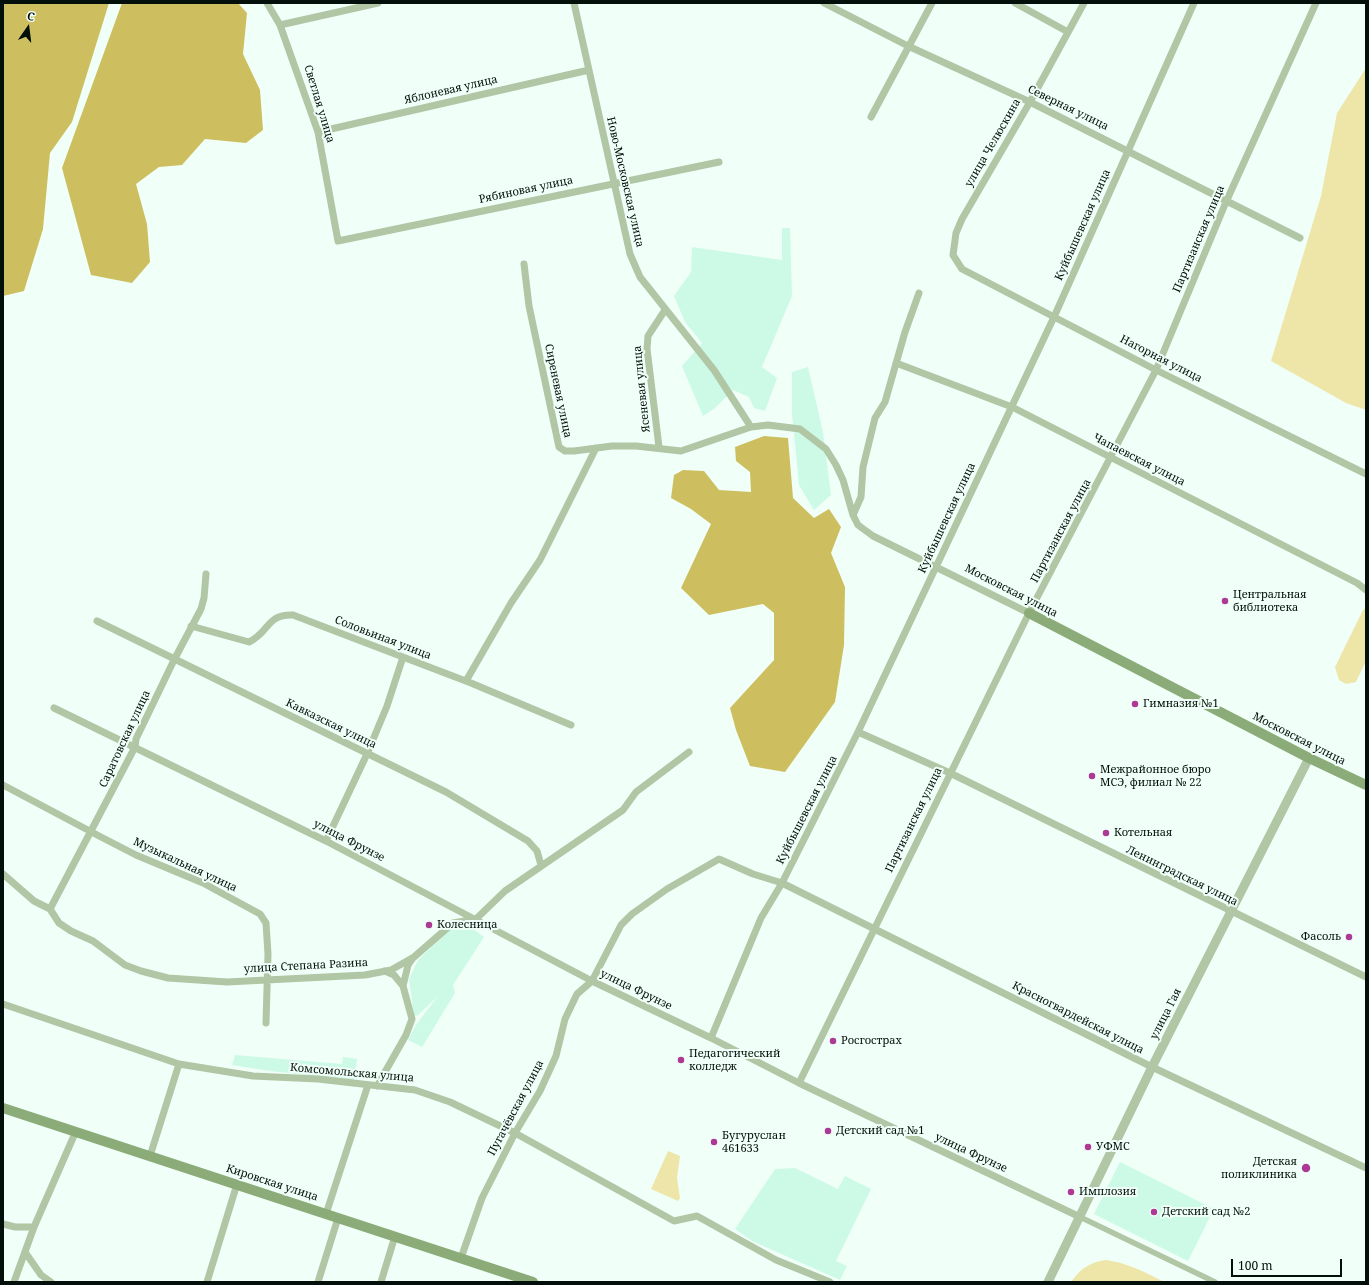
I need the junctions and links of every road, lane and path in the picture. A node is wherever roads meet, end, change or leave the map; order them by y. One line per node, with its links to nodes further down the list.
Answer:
1 (267, 3): 10 (street, Светлая улица)
2 (378, 3): 10 (street)
3 (574, 3): 13 (street, Ново-Московская улица)
4 (824, 3): 12 (street, Северная улица)
5 (932, 3): 12 (street)
6 (1015, 3): 11 (street)
7 (1084, 3): 11 (street, улица Челюскина)
8 (1194, 3): 17 (street, Куйбышевская улица)
9 (1316, 3): 20 (street, Партизанская улица)
10 (280, 25): 16 (street, Светлая улица)
11 (1068, 32): 14 (street, улица Челюскина)
12 (908, 46): 14 (street, Северная улица); 15 (street)
13 (589, 70): 16 (street, Яблоневая улица); 19 (street, Ново-Московская улица)
14 (1030, 102): 17 (street, Северная улица); 23 (street, улица Челюскина)
15 (871, 117)
16 (318, 132): 22 (street, Светлая улица)
17 (1128, 150): 20 (street, Северная улица); 27 (street, Куйбышевская улица)
18 (719, 162): 19 (street, Рябиновая улица)
19 (614, 183): 22 (street, Рябиновая улица); 26 (street, Ново-Московская улица)
20 (1226, 202): 21 (street, Северная улица); 29 (street, Партизанская улица)
21 (1300, 238)
22 (338, 241)
23 (953, 255): 27 (street, Нагорная улица)
24 (524, 264): 33 (street, Сиреневая улица)
25 (919, 293): 28 (street)
26 (665, 310): 31 (street, Ново-Московская улица); 32 (street, Ясеневая улица)
27 (1054, 317): 29 (street, Нагорная улица); 30 (street, Куйбышевская улица)
28 (896, 363): 30 (street, Чапаевская улица); 37 (street)
29 (1156, 370): 35 (street, Партизанская улица); 36 (street, Нагорная улица)
30 (1012, 407): 35 (street, Чапаевская улица); 38 (street, Куйбышевская улица)
31 (751, 427): 34 (street, Московская улица); 37 (street, Московская улица)
32 (659, 447): 33 (street, Сиреневая улица); 34 (street, Сиреневая улица)
33 (596, 448): 46 (street)
34 (681, 451)
35 (1111, 458): 40 (street, Чапаевская улица); 41 (street, Партизанская улица)
36 (1366, 474)
37 (853, 515): 38 (street, Московская улица)
38 (936, 566): 41 (street, Московская улица); 49 (street, Куйбышевская улица)
39 (206, 574): 43 (street, Саратовская улица)
40 (1366, 590)
41 (1029, 613): 53 (main road, Московская улица); 54 (street, Партизанская улица)
42 (96, 620): 45 (street, Кавказская улица)
43 (191, 626): 44 (street, Соловьиная улица); 45 (street, Саратовская улица)
44 (403, 657): 46 (street, Соловьиная улица); 52 (street)
45 (174, 660): 50 (street, Саратовская улица); 52 (street, Кавказская улица)
46 (466, 681): 48 (street, Соловьиная улица)
47 (54, 708): 50 (street, улица Фрунзе)
48 (571, 725)
49 (858, 732): 54 (street, Ленинградская улица); 61 (street, Куйбышевская улица)
50 (135, 748): 57 (street, Саратовская улица); 58 (street, улица Фрунзе)
51 (688, 752): 59 (street)
52 (367, 754): 58 (street); 59 (street, Кавказская улица)
53 (1309, 758): 56 (main road, Московская улица); 63 (street, улица Гая)
54 (950, 773): 63 (street, Ленинградская улица); 65 (street, Партизанская улица)
55 (3, 785): 57 (street, Музыкальная улица)
56 (1366, 785)
57 (92, 832): 62 (street, Саратовская улица); 69 (street, Музыкальная улица)
58 (326, 841): 64 (street, улица Фрунзе)
59 (540, 865): 64 (street)
60 (3, 874): 62 (street, улица Степана Разина)
61 (782, 883): 65 (street, Красногвардейская улица); 70 (street, Пугачёвская улица); 74 (street, Куйбышевская улица)
62 (50, 909): 69 (street, улица Степана Разина)
63 (1231, 912): 68 (street, Ленинградская улица); 76 (street, улица Гая)
64 (476, 919): 66 (street, улица Степана Разина); 70 (street, улица Фрунзе)
65 (874, 930): 76 (street, Красногвардейская улица); 77 (street, Партизанская улица)
66 (414, 957): 67 (street, улица Степана Разина); 71 (street)
67 (385, 972): 69 (street, улица Степана Разина); 71 (street)
68 (1366, 977)
69 (266, 979): 73 (street, Музыкальная улица)
70 (592, 981): 74 (street, улица Фрунзе); 82 (street, Пугачёвская улица)
71 (403, 986): 79 (street)
72 (3, 1004): 75 (street, Комсомольская улица)
73 (266, 1023)
74 (711, 1038): 77 (street, улица Фрунзе)
75 (179, 1064): 78 (street, Комсомольская улица); 83 (street)
76 (1152, 1067): 84 (street, Красногвардейская улица); 87 (street, улица Гая)
77 (799, 1083): 87 (street, улица Фрунзе)
78 (368, 1085): 79 (street, Комсомольская улица); 86 (street)
79 (377, 1086): 82 (street, Комсомольская улица)
80 (3, 1108): 81 (main road, Кировская улица)
81 (76, 1131): 83 (main road, Кировская улица); 90 (street)
82 (515, 1133): 93 (street, Пугачёвская улица); 100 (street, Комсомольская улица)
83 (150, 1156): 85 (main road, Кировская улица)
84 (1366, 1168)
85 (237, 1184): 86 (main road, Кировская улица); 96 (street)
86 (326, 1214): 88 (main road, Кировская улица)
87 (1080, 1217): 101 (street, улица Гая); 102 (street, улица Фрунзе)
88 (338, 1218): 91 (main road, Кировская улица); 97 (street)
89 (3, 1224): 90 (street)
90 (34, 1228): 92 (street)
91 (395, 1236): 93 (main road, Кировская улица); 98 (street)
92 (25, 1252): 94 (street); 95 (street)
93 (461, 1258): 99 (main road, Кировская улица)
94 (14, 1282)
95 (51, 1282)
96 (207, 1282)
97 (318, 1282)
98 (380, 1282)
99 (533, 1282)
100 (830, 1282)
101 (1048, 1282)
102 (1215, 1282)

